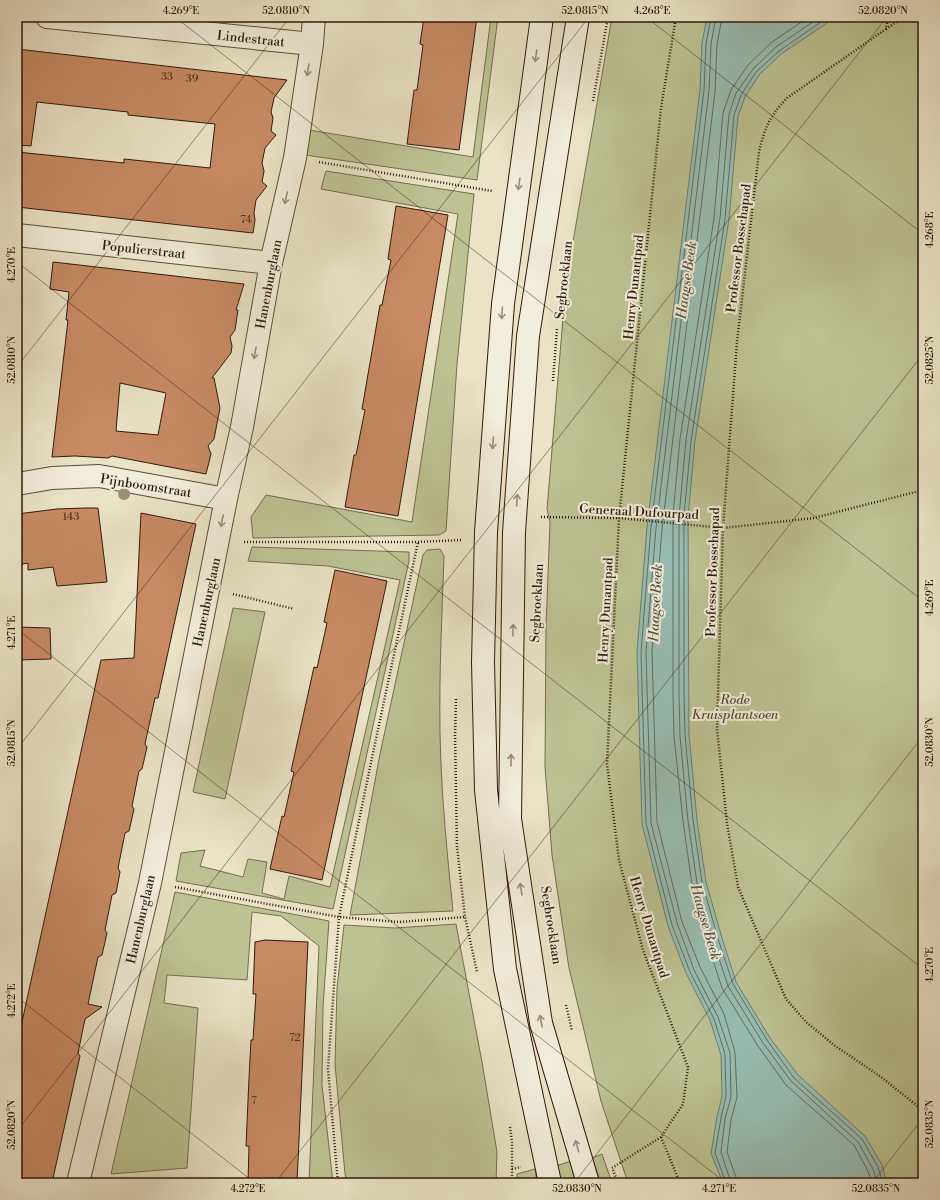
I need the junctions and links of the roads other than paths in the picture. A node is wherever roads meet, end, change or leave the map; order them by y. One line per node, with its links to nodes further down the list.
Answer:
1 (47, 17): 5 (main road, Lindestraat)
2 (314, 17): 5 (main road, Hanenburglaan)
3 (542, 17): 11 (main road, one-way to 11)
4 (578, 17): 12 (main road, Segbroeklaan, one-way to 4)
5 (312, 44): 7 (main road, Hanenburglaan, one-way to 7)
6 (17, 235): 7 (main road, Populierstraat)
7 (271, 263): 9 (main road, Hanenburglaan, one-way to 9)
8 (17, 484): 9 (main road, Pijnboomstraat)
9 (226, 499): 10 (main road, Hanenburglaan, one-way to 10)
10 (78, 1182)
11 (550, 1183)
12 (588, 1183)

